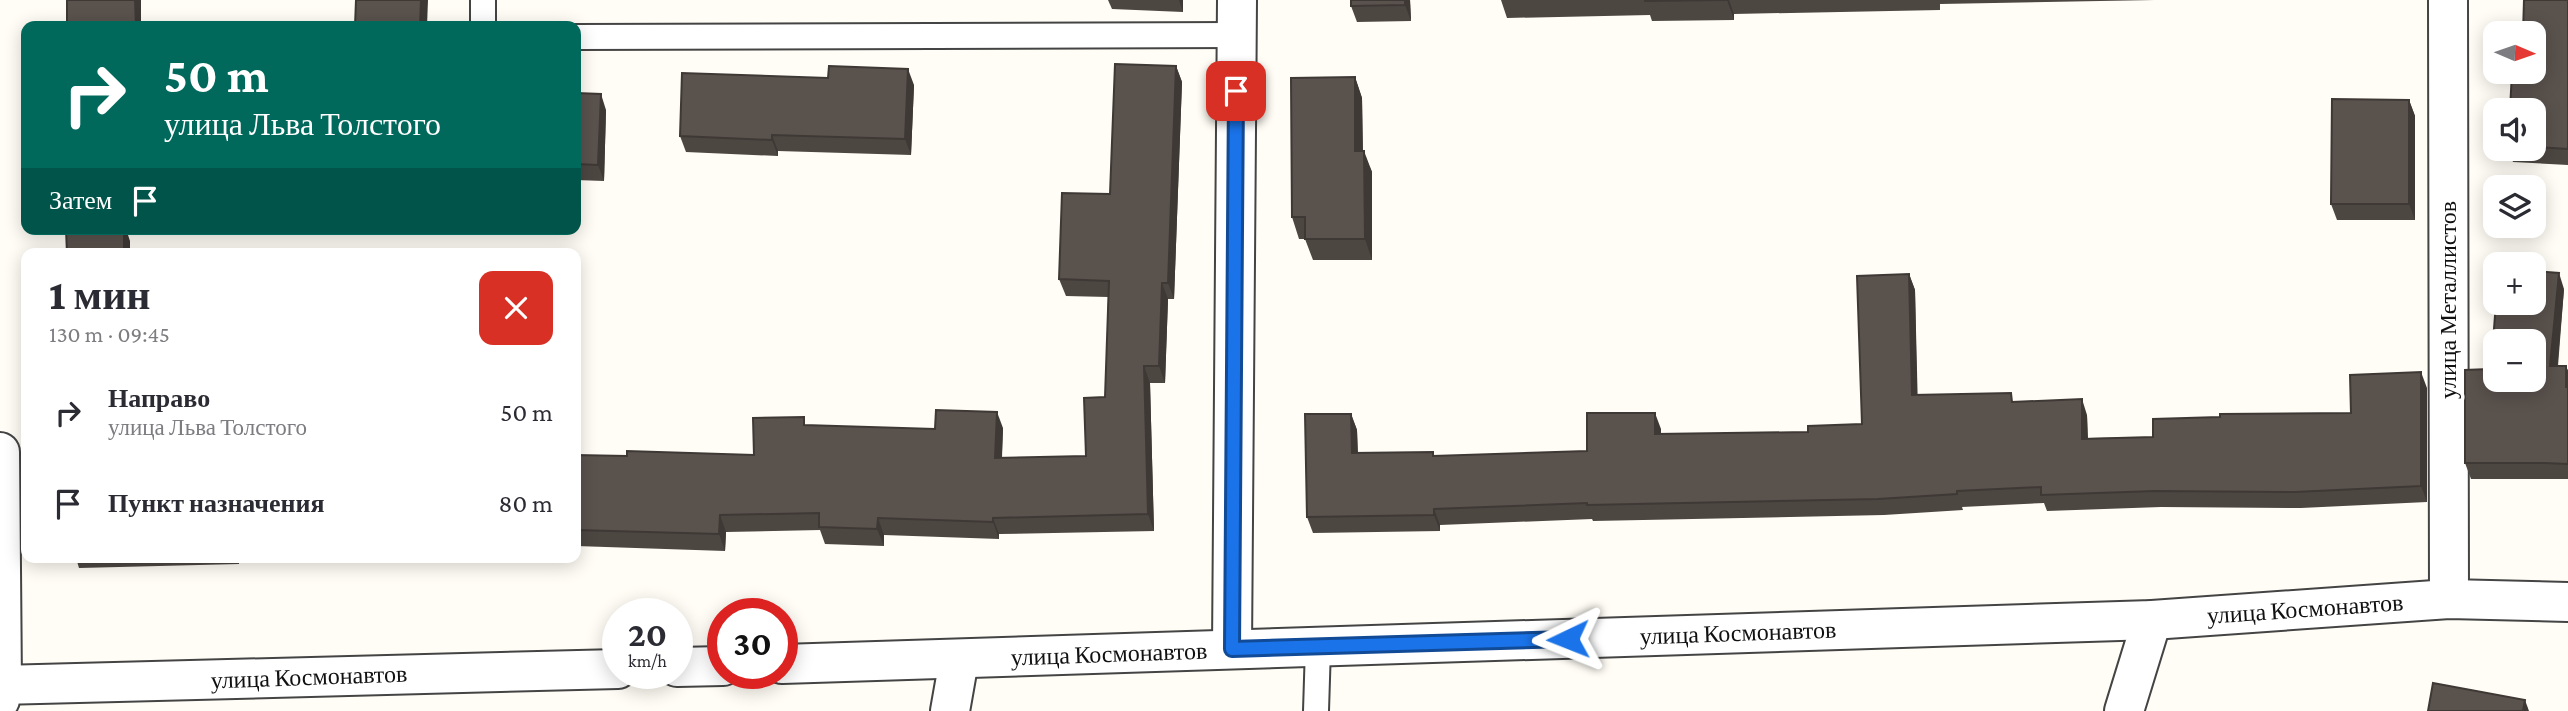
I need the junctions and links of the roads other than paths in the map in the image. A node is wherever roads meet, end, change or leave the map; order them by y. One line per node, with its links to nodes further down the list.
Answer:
1 (483, 0): 4 (lane)
2 (2448, 0): 7 (street, улица Металлистов)
3 (1237, 18): 5 (lane); 11 (street)
4 (483, 21)
5 (581, 37)
6 (0, 452): 15 (street)
7 (2449, 599): 8 (street, улица Космонавтов); 9 (street, улица Космонавтов)
8 (2568, 601)
9 (2151, 620): 10 (street, улица Космонавтов); 18 (street)
10 (1318, 647): 11 (street, улица Космонавтов); 17 (lane)
11 (1232, 649): 12 (street, улица Космонавтов)
12 (959, 660): 13 (street, улица Космонавтов); 16 (street)
13 (798, 664)
14 (602, 670): 15 (street, улица Космонавтов)
15 (1, 690)
16 (950, 711)
17 (1316, 711)
18 (2124, 711)

